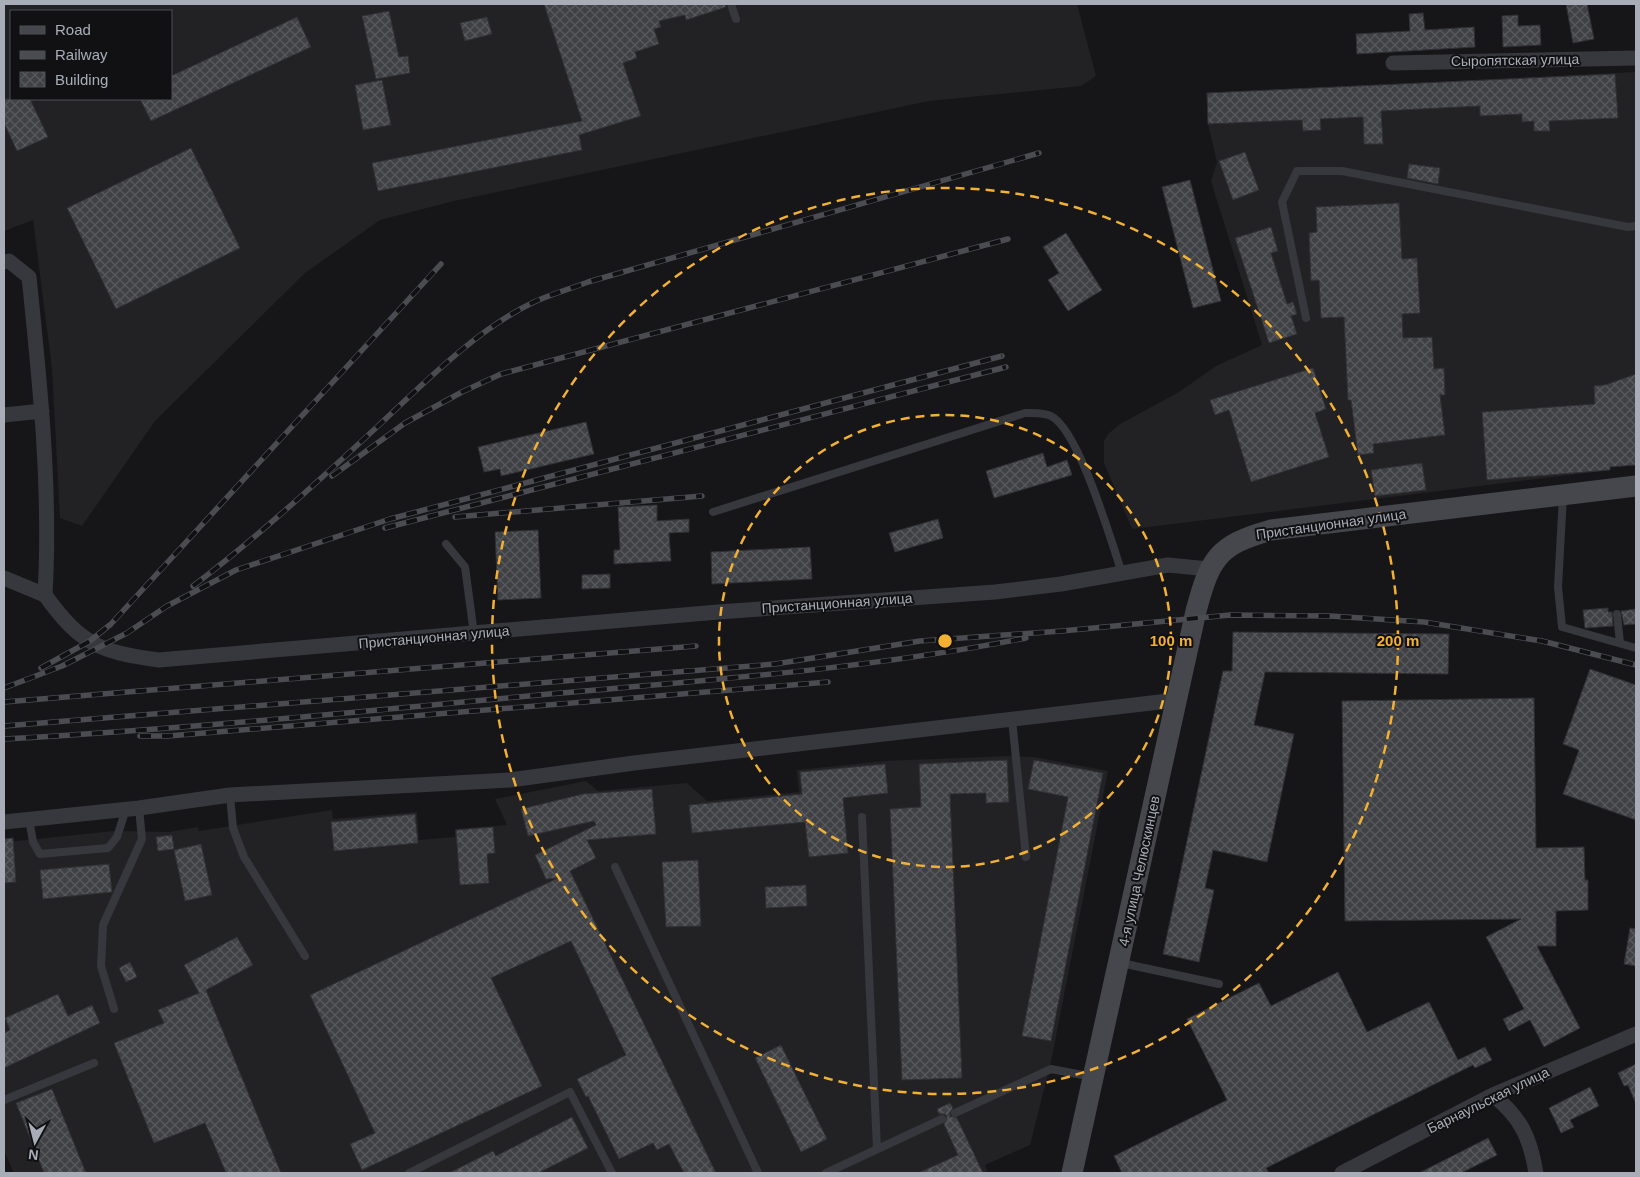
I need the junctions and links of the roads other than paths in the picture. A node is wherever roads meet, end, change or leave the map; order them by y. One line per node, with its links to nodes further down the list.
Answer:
1 (731, 4): 2 (lane)
2 (736, 19)
3 (1636, 58): 4 (street, Сыропятская улица)
4 (1393, 62)
5 (1636, 226): 7 (lane)
6 (5, 259): 8 (street)
7 (1306, 318)
8 (42, 412): 9 (street); 17 (street)
9 (4, 415)
10 (1636, 486): 11 (main road, Пристанционная улица)
11 (1563, 494): 14 (main road, Пристанционная улица); 20 (lane)
12 (713, 512): 15 (lane)
13 (446, 544): 19 (lane)
14 (1209, 569): 15 (street, Пристанционная улица); 22 (main road, 4-я улица Челюскинцев)
15 (1122, 573): 19 (street, Пристанционная улица)
16 (4, 578): 17 (street)
17 (45, 595): 19 (street, Пристанционная улица)
18 (1617, 614): 20 (lane)
19 (474, 634)
20 (1620, 643): 21 (lane)
21 (1636, 648)
22 (1177, 700): 23 (street); 32 (main road, 4-я улица Челюскинцев)
23 (1012, 719): 24 (street); 29 (lane)
24 (230, 795): 25 (street); 31 (lane)
25 (132, 809): 27 (street); 27 (lane); 34 (lane)
26 (862, 817): 42 (lane)
27 (29, 819): 28 (street)
28 (4, 822)
29 (1026, 857)
30 (615, 867): 45 (lane)
31 (305, 956)
32 (1119, 963): 33 (lane); 37 (main road, 4-я улица Челюскинцев)
33 (1219, 984)
34 (114, 1009)
35 (1636, 1034): 38 (street, Барнаульская улица)
36 (94, 1063): 39 (lane)
37 (1095, 1077): 40 (lane); 47 (main road, 4-я улица Челюскинцев)
38 (1494, 1094): 48 (street, Барнаульская улица); 49 (street)
39 (4, 1100)
40 (955, 1113)
41 (942, 1119): 42 (lane)
42 (877, 1150): 46 (lane)
43 (409, 1173): 44 (lane)
44 (612, 1173)
45 (758, 1173)
46 (826, 1173)
47 (1072, 1173)
48 (1342, 1173)
49 (1536, 1173)

